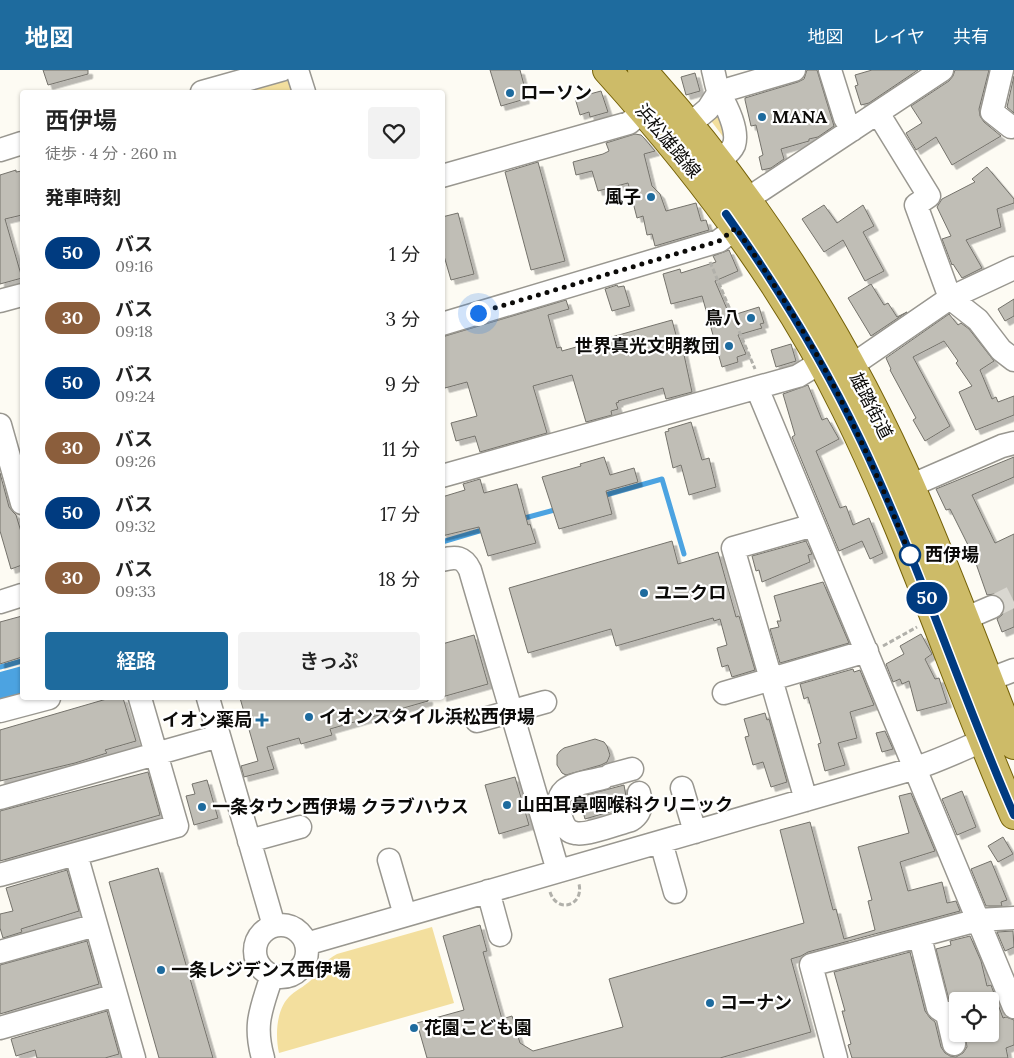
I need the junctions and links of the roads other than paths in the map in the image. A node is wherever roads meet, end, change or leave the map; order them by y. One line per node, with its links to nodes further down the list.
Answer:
1 (281, 70): 10 (street)
2 (298, 70): 11 (street)
3 (607, 70): 13 (main road, 浜松雄踏線)
4 (642, 70): 15 (main road, 浜松雄踏線)
5 (712, 70): 12 (street)
6 (794, 70): 12 (street)
7 (830, 70): 17 (street)
8 (942, 70): 14 (street)
9 (1002, 70): 16 (street)
10 (209, 90)
11 (303, 90)
12 (719, 92): 15 (street); 20 (street)
13 (643, 111): 21 (street); 22 (main road, 浜松雄踏線)
14 (878, 113): 17 (street); 25 (street)
15 (689, 125): 20 (main road, 浜松雄踏線); 22 (street)
16 (1011, 127)
17 (852, 130): 22 (street)
18 (20, 145): 19 (street)
19 (0, 150)
20 (718, 162): 22 (main road, 雄踏街道)
21 (445, 175)
22 (736, 214): 27 (street); 28 (main road, 雄踏街道)
23 (1014, 268): 25 (street)
24 (20, 296): 26 (street)
25 (950, 298): 28 (street); 29 (street)
26 (0, 301)
27 (445, 323)
28 (838, 359): 30 (street); 35 (main road, 雄踏街道); 56 (main road, 雄踏街道)
29 (1014, 360)
30 (759, 387): 34 (street); 37 (street)
31 (0, 425): 33 (street)
32 (1014, 444): 35 (street)
33 (10, 448): 36 (street)
34 (445, 475)
35 (910, 486): 42 (main road, 雄踏街道)
36 (20, 495)
37 (814, 525): 43 (street); 45 (street)
38 (445, 559): 53 (street)
39 (20, 597): 40 (street)
40 (0, 602)
41 (992, 607): 42 (street)
42 (964, 619): 46 (main road, 雄踏街道)
43 (873, 649): 45 (street); 58 (street)
44 (1014, 670): 46 (street)
45 (771, 680): 47 (street); 63 (street)
46 (988, 680): 56 (main road, 雄踏街道)
47 (724, 693)
48 (41, 700): 52 (street)
49 (141, 700): 57 (street)
50 (209, 700): 55 (street)
51 (545, 702): 53 (street)
52 (0, 711)
53 (511, 711): 54 (street); 72 (street)
54 (477, 721)
55 (219, 736): 57 (street); 67 (street)
56 (1005, 736): 58 (street); 64 (main road, 雄踏街道)
57 (156, 754): 62 (street); 69 (street)
58 (916, 768): 63 (street); 77 (street)
59 (632, 769): 61 (street)
60 (682, 788): 66 (street)
61 (639, 792)
62 (0, 798)
63 (806, 800): 66 (street)
64 (1014, 815)
65 (300, 827): 67 (street)
66 (694, 832): 68 (street)
67 (249, 841): 79 (street)
68 (661, 842): 72 (street); 74 (street)
69 (76, 854): 71 (street); 78 (street)
70 (389, 860): 75 (street)
71 (0, 876)
72 (553, 880): 73 (street)
73 (488, 891): 75 (street); 80 (street)
74 (675, 892)
75 (405, 915): 82 (street)
76 (1014, 918): 77 (street)
77 (978, 920): 81 (street); 86 (street)
78 (96, 925): 83 (street); 85 (street)
79 (274, 926): 82 (street); 84 (street)
80 (500, 935)
81 (920, 937): 88 (street); 91 (street)
82 (306, 944): 84 (street)
83 (0, 952)
84 (272, 975): 90 (street)
85 (116, 995): 87 (street); 89 (street)
86 (1014, 1007)
87 (0, 1028)
88 (954, 1044)
89 (134, 1058)
90 (263, 1058)
91 (836, 1058)

